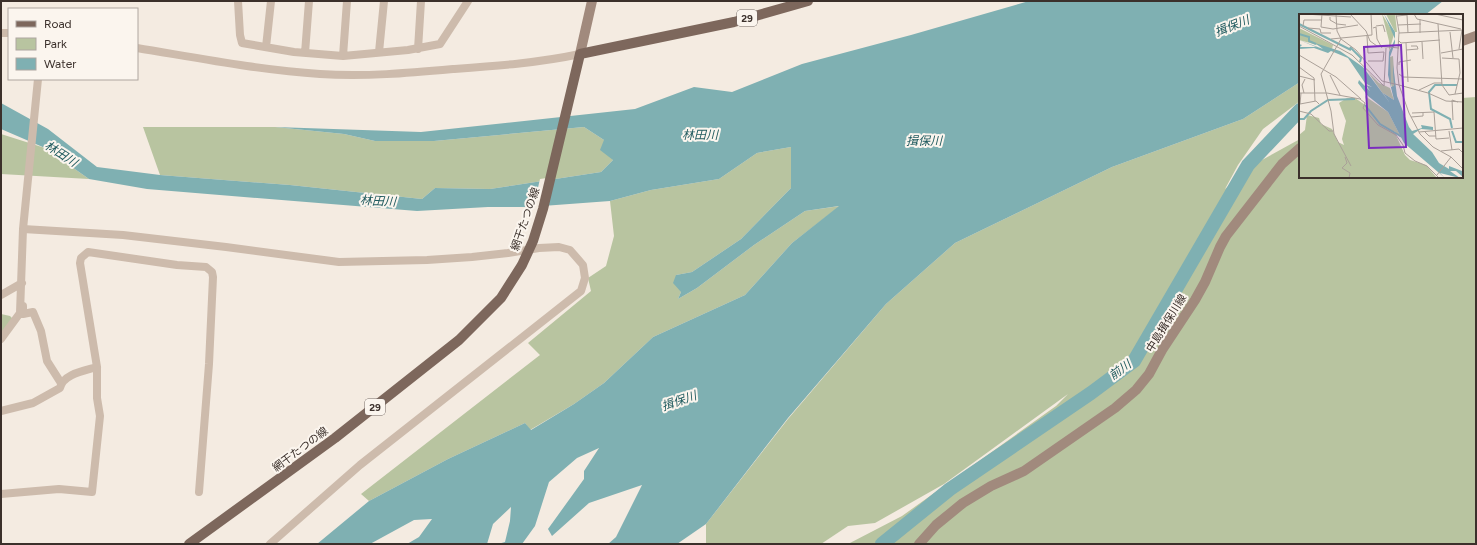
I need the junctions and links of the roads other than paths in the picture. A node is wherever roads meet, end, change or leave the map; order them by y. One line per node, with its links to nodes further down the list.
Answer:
1 (238, 1): 12 (street)
2 (271, 1): 12 (street)
3 (309, 1): 16 (street)
4 (347, 1): 17 (street)
5 (384, 1): 15 (street)
6 (421, 1): 14 (street)
7 (468, 1): 14 (street)
8 (592, 1): 18 (main road)
9 (808, 1): 18 (main road, 29)
10 (1476, 36): 11 (main road)
11 (1463, 41)
12 (266, 47): 16 (street)
13 (138, 48): 18 (street)
14 (418, 49): 15 (street)
15 (379, 52): 17 (street)
16 (305, 53): 17 (street)
17 (343, 56)
18 (578, 58): 22 (main road, 網干たつの線 / 29)
19 (38, 80): 21 (street)
20 (1299, 149): 33 (main road, 中島揖保川線)
21 (23, 229): 22 (street); 23 (street)
22 (531, 245): 31 (main road, 網干たつの線 / 29); 32 (street)
23 (22, 284): 24 (street); 25 (street); 27 (street)
24 (1, 295)
25 (1, 340)
26 (96, 368): 27 (street); 29 (street); 30 (street)
27 (61, 383): 28 (street)
28 (1, 411)
29 (199, 492)
30 (1, 494)
31 (189, 544)
32 (270, 544)
33 (918, 544)

